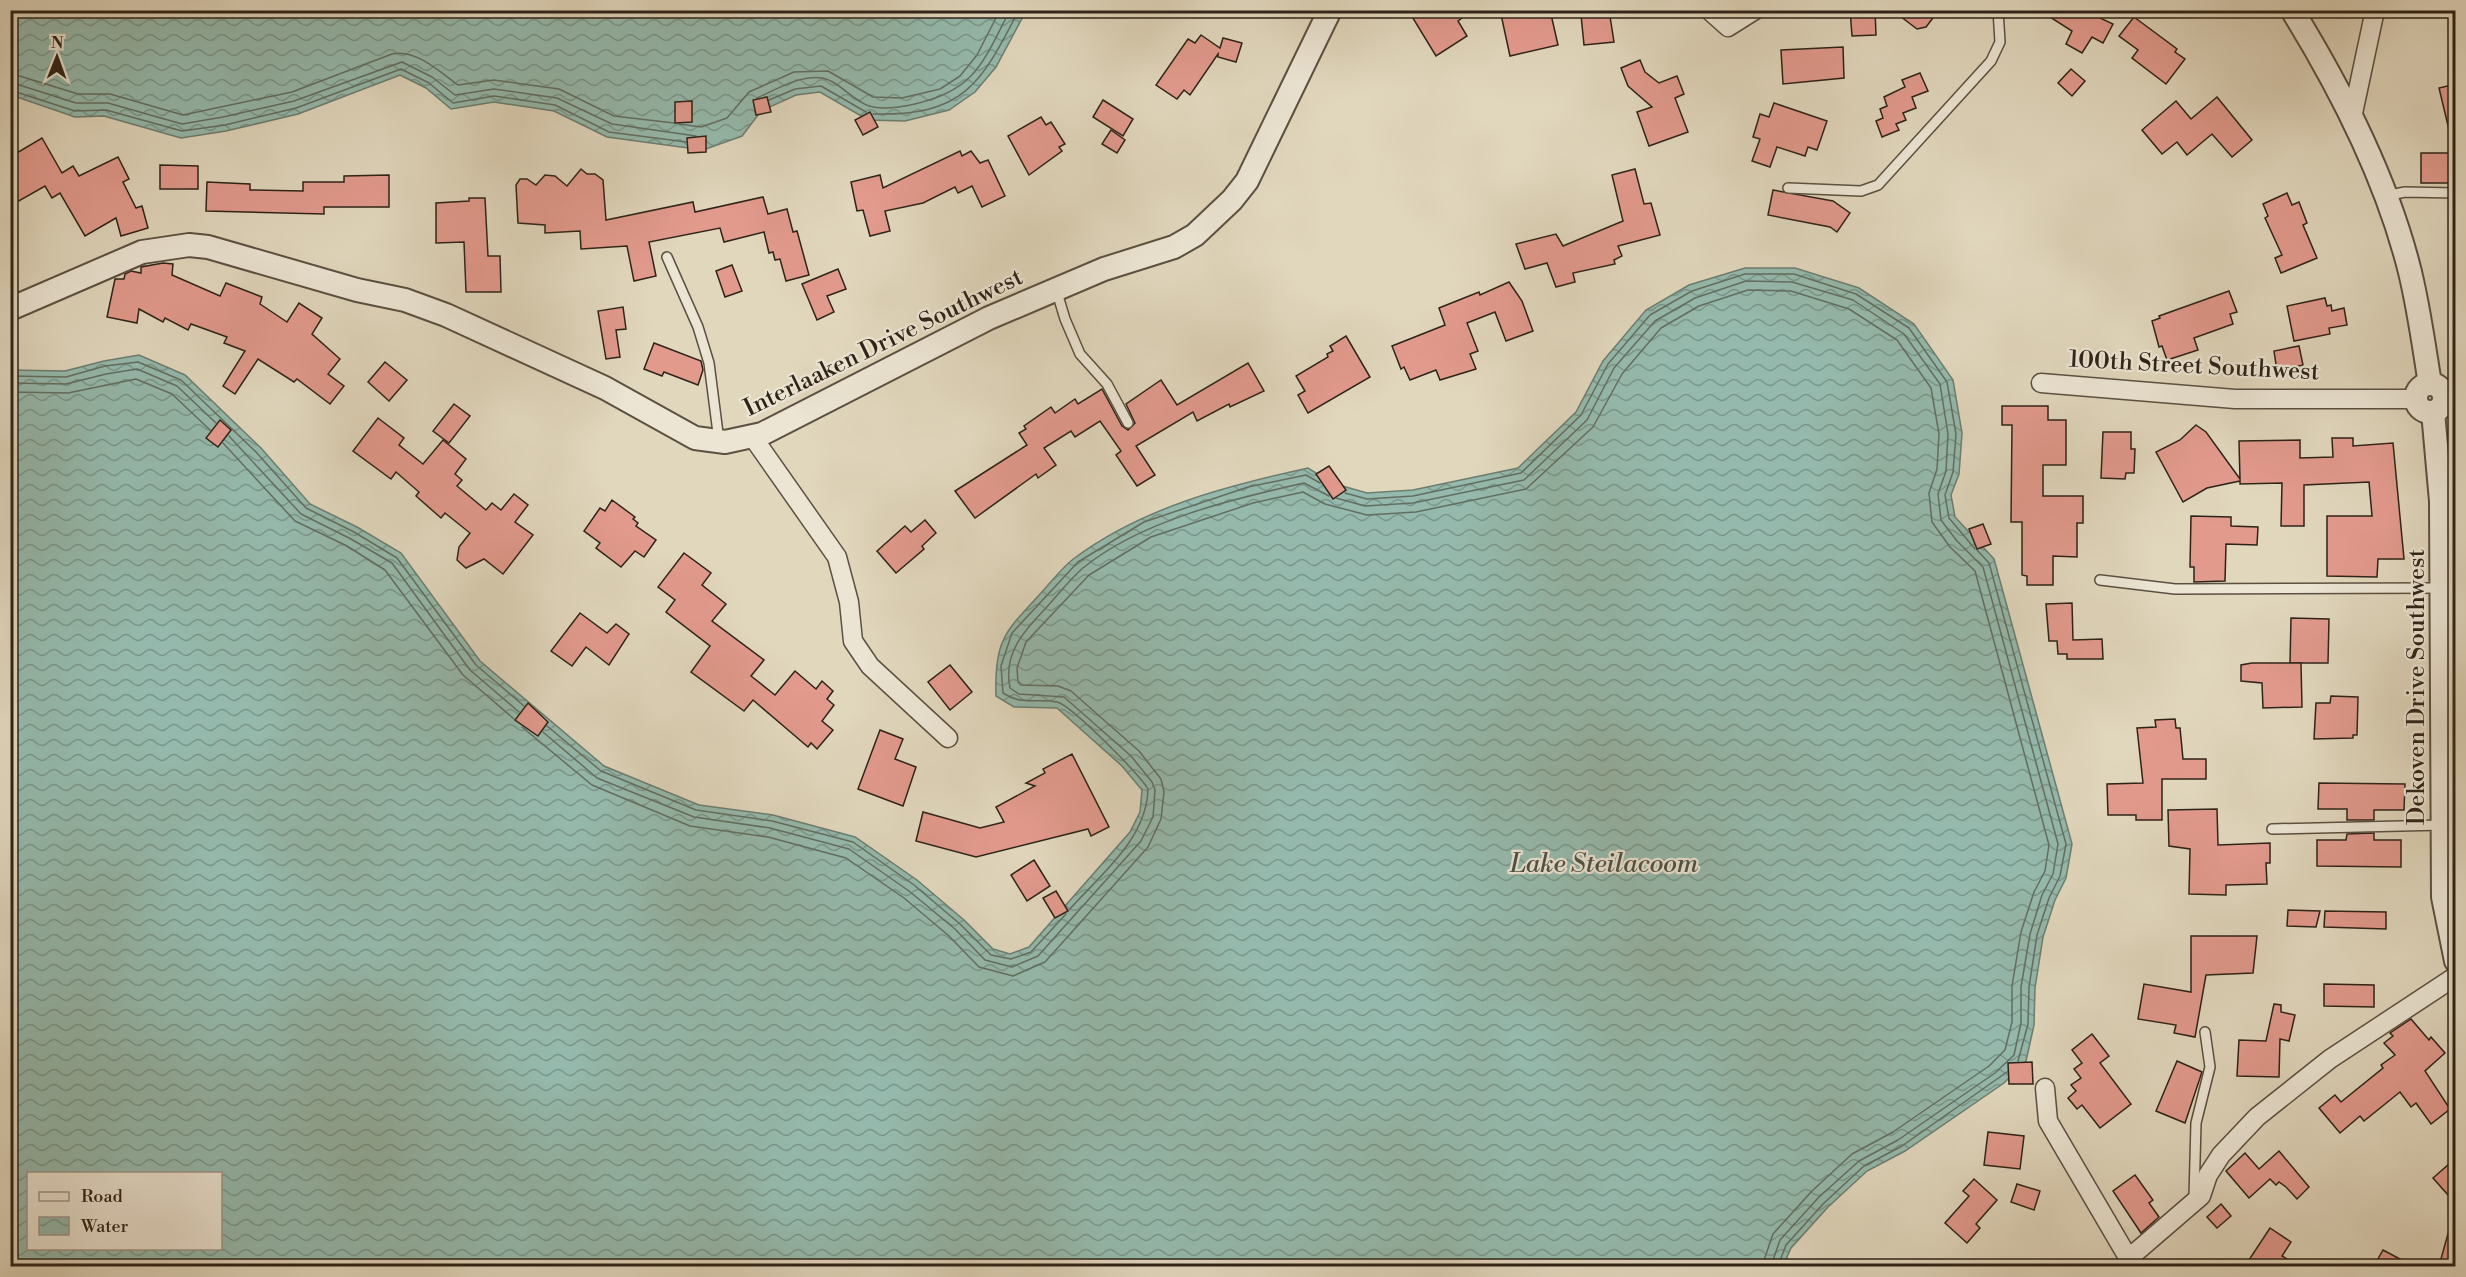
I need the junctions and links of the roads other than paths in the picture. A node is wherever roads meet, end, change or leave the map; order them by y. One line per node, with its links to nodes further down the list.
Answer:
1 (1330, 10): 12 (street, Interlaaken Drive Southwest)
2 (1709, 10): 3 (street)
3 (1755, 10)
4 (1998, 10): 8 (lane)
5 (2292, 10): 7 (street, Dekoven Drive Southwest)
6 (2375, 10): 7 (street)
7 (2352, 118): 10 (street, Dekoven Drive Southwest)
8 (1788, 188)
9 (2456, 193): 10 (lane)
10 (2385, 196): 15 (street, Dekoven Drive Southwest)
11 (667, 257): 18 (lane)
12 (1056, 289): 16 (lane); 17 (street, Interlaaken Drive Southwest)
13 (10, 309): 18 (street, Interlaaken Drive Southwest)
14 (2041, 383): 15 (street, 100th Street Southwest)
15 (2436, 398): 20 (street, Dekoven Drive Southwest)
16 (1128, 423)
17 (752, 436): 18 (street, Interlaaken Drive Southwest); 21 (street)
18 (719, 441)
19 (2100, 580): 20 (lane)
20 (2443, 588): 22 (street, Dekoven Drive Southwest)
21 (948, 738)
22 (2443, 825): 23 (lane); 24 (street, Dekoven Drive Southwest)
23 (2272, 829)
24 (2449, 897): 25 (street, Dekoven Drive Southwest)
25 (2456, 961)
26 (2456, 976): 29 (street)
27 (2205, 1032): 29 (lane)
28 (2045, 1088): 30 (street)
29 (2194, 1202): 30 (street)
30 (2131, 1262)

